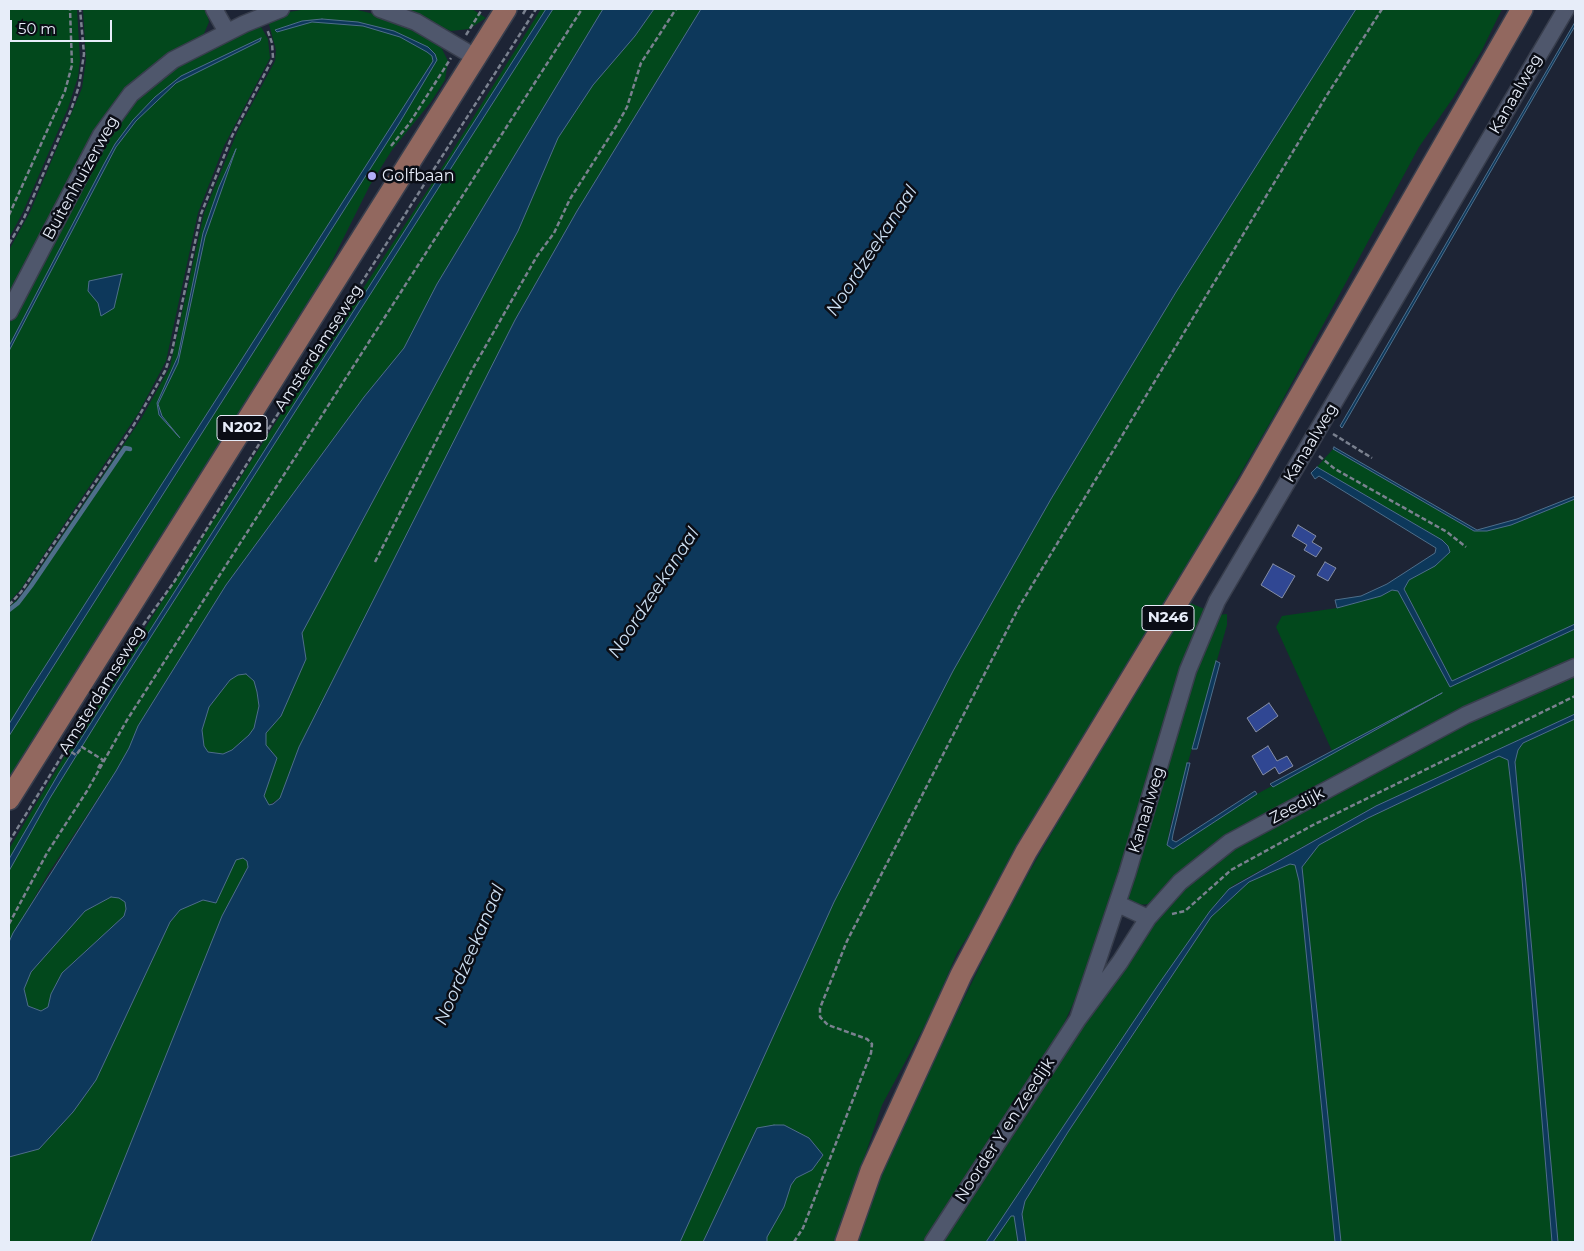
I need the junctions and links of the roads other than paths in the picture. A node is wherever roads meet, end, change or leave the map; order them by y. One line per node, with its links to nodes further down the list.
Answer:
1 (214, 9): 7 (street)
2 (281, 9): 7 (street, Buitenhuizerweg)
3 (380, 9): 8 (street)
4 (506, 9): 8 (main road, Amsterdamseweg / N202)
5 (1522, 9): 15 (main road, N246)
6 (1566, 9): 12 (street, Kanaalweg)
7 (226, 32): 9 (street, Buitenhuizerweg)
8 (467, 52): 11 (main road, Amsterdamseweg / N202)
9 (9, 312)
10 (1575, 667): 13 (street, Zeedijk)
11 (9, 799)
12 (1118, 904): 13 (street); 14 (street, Kanaalweg)
13 (1148, 918): 14 (street, Zeedijk)
14 (1078, 1019): 16 (street, Noorder Y en Zeedijk)
15 (846, 1242)
16 (933, 1242)

